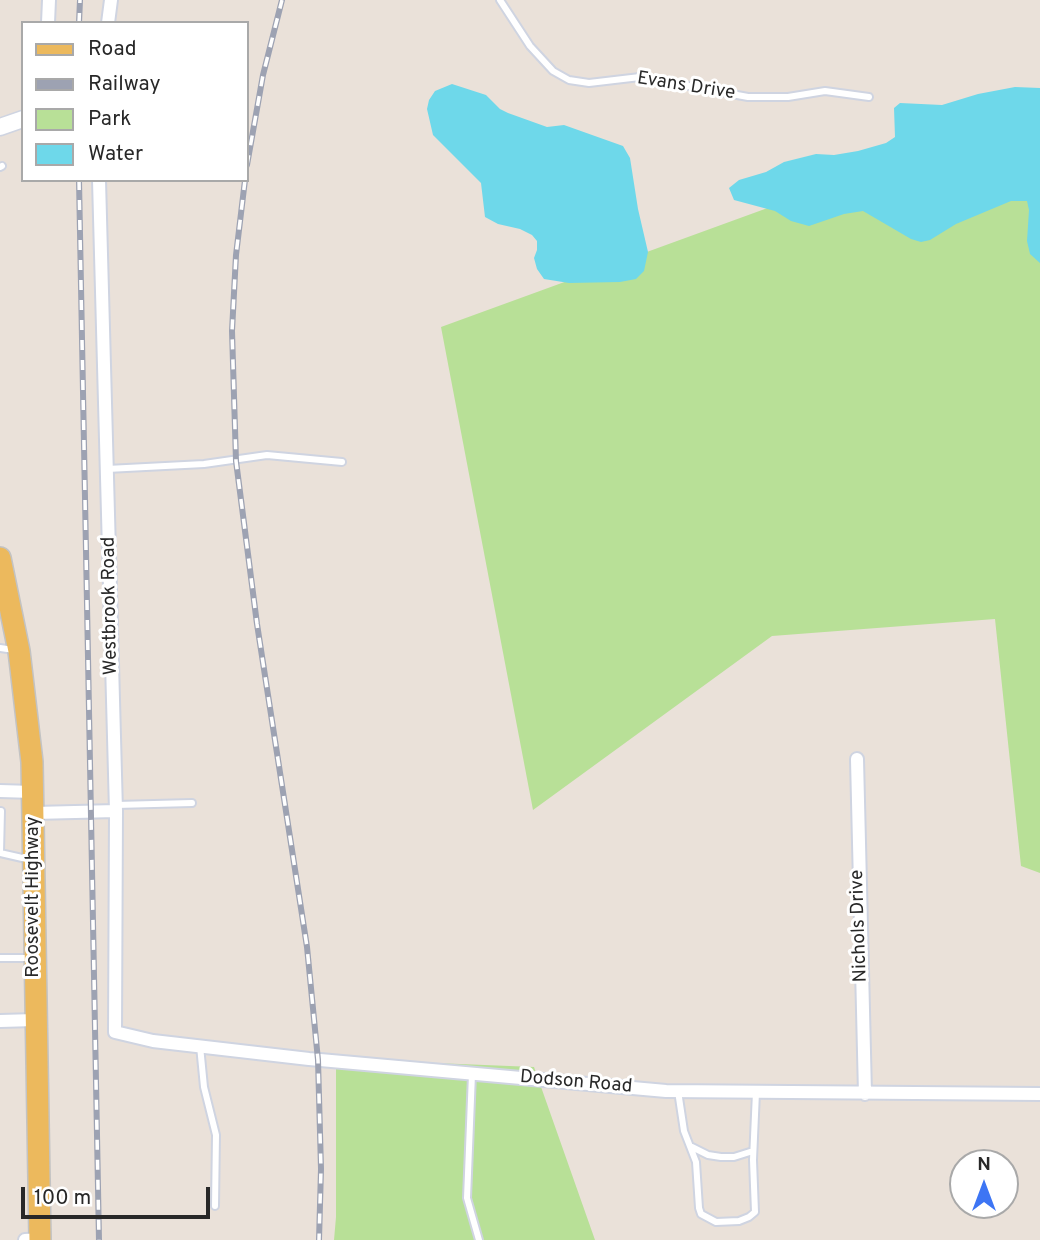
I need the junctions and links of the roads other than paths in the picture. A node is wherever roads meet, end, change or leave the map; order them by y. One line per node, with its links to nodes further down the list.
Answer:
1 (49, 0): 4 (street)
2 (111, 0): 5 (street)
3 (500, 0): 6 (lane, Evans Drive)
4 (48, 21)
5 (108, 21)
6 (869, 97)
7 (21, 120): 8 (street)
8 (0, 127)
9 (99, 182): 11 (street, Westbrook Road)
10 (342, 463): 11 (lane)
11 (107, 469): 18 (street, Westbrook Road)
12 (0, 558): 13 (main road, Roosevelt Highway)
13 (10, 649): 16 (main road, Roosevelt Highway)
14 (857, 758): 33 (street, Nichols Drive)
15 (0, 791): 16 (street)
16 (33, 792): 20 (main road, Roosevelt Highway)
17 (192, 803): 18 (lane)
18 (116, 808): 20 (street); 28 (street, Westbrook Road)
19 (1, 811): 21 (lane)
20 (34, 813): 23 (main road, Roosevelt Highway)
21 (0, 832): 22 (lane)
22 (0, 853): 23 (lane)
23 (33, 861): 25 (main road, Roosevelt Highway)
24 (0, 958): 25 (lane)
25 (35, 958): 26 (main road, Roosevelt Highway)
26 (36, 1020): 27 (street); 38 (main road, Roosevelt Highway)
27 (0, 1021)
28 (114, 1032): 29 (street, Dodson Road)
29 (200, 1046): 30 (street, Dodson Road); 37 (lane)
30 (472, 1074): 31 (street, Dodson Road); 39 (lane)
31 (678, 1091): 32 (street, Dodson Road); 35 (lane)
32 (756, 1092): 33 (street, Dodson Road); 36 (lane)
33 (865, 1094): 34 (street, Dodson Road)
34 (1040, 1094)
35 (691, 1146): 36 (lane); 36 (lane)
36 (753, 1151)
37 (215, 1206)
38 (35, 1240)
39 (479, 1240)

